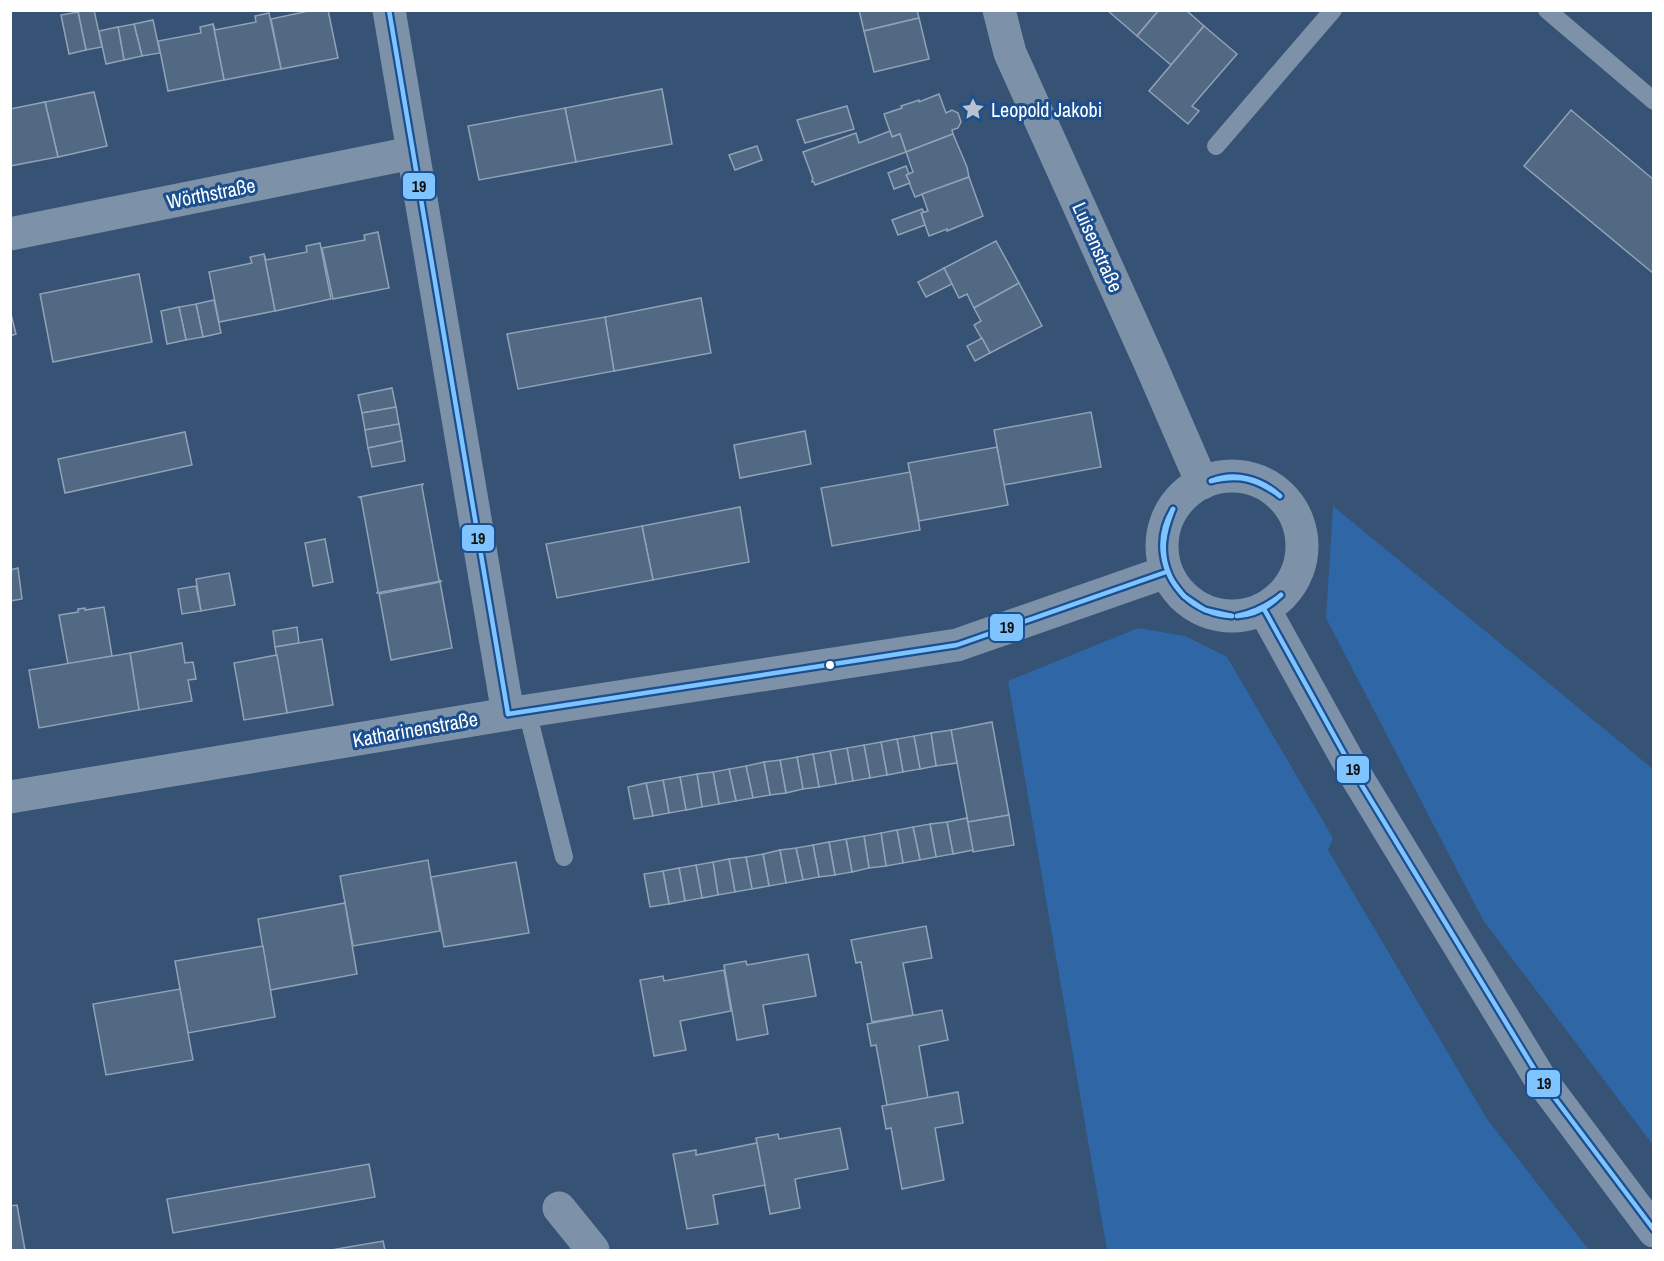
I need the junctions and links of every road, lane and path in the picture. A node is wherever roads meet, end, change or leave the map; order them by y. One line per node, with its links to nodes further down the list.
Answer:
1 (389, 10): 7 (street)
2 (999, 10): 9 (street, Luisenstraße)
3 (1333, 10): 6 (lane)
4 (1547, 10): 5 (lane)
5 (1653, 100)
6 (1216, 146)
7 (412, 153): 8 (street, Wörthstraße); 12 (street)
8 (10, 234)
9 (1202, 483): 10 (street); 11 (street)
10 (1166, 572): 11 (street); 12 (street, Katharinenstraße)
11 (1264, 609): 16 (street)
12 (517, 712): 13 (street, Katharinenstraße); 14 (lane)
13 (10, 797)
14 (564, 857)
15 (559, 1208): 17 (street)
16 (1653, 1231)
17 (593, 1251)

